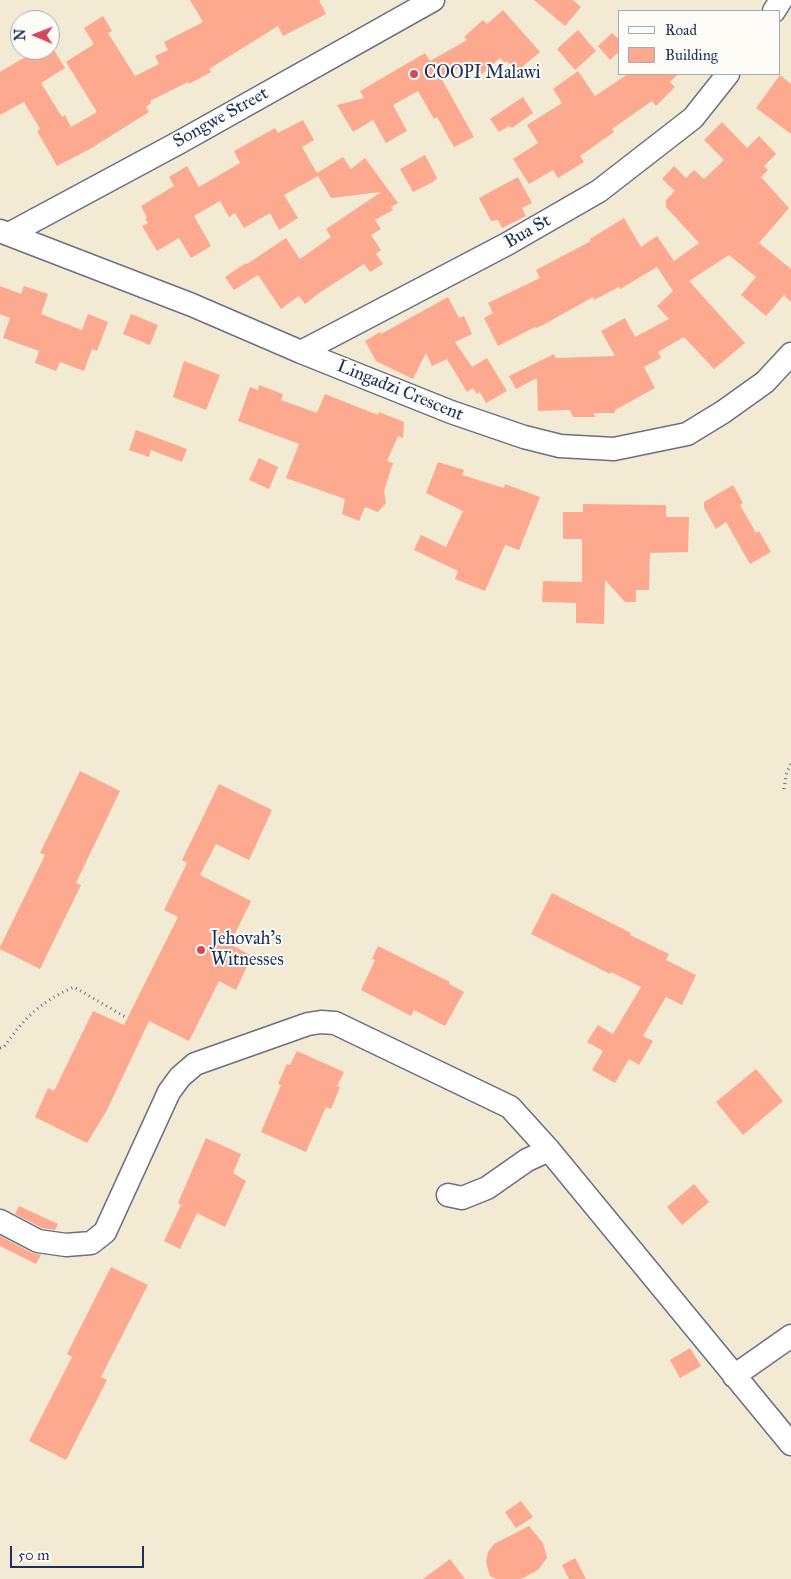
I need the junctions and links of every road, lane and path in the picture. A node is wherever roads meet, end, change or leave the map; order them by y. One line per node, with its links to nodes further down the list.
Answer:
1 (433, 0): 3 (street, Songwe Street)
2 (727, 75): 4 (street, Bua St)
3 (4, 233): 4 (street, Lingadzi Crescent)
4 (301, 352): 5 (street, Lingadzi Crescent)
5 (791, 354)
6 (791, 764): 7 (path)
7 (784, 789)
8 (127, 1018): 9 (path)
9 (0, 1048)
10 (548, 1150): 11 (street); 12 (street); 14 (street)
11 (448, 1195)
12 (0, 1221)
13 (791, 1336): 14 (street)
14 (734, 1376): 15 (street)
15 (791, 1444)

